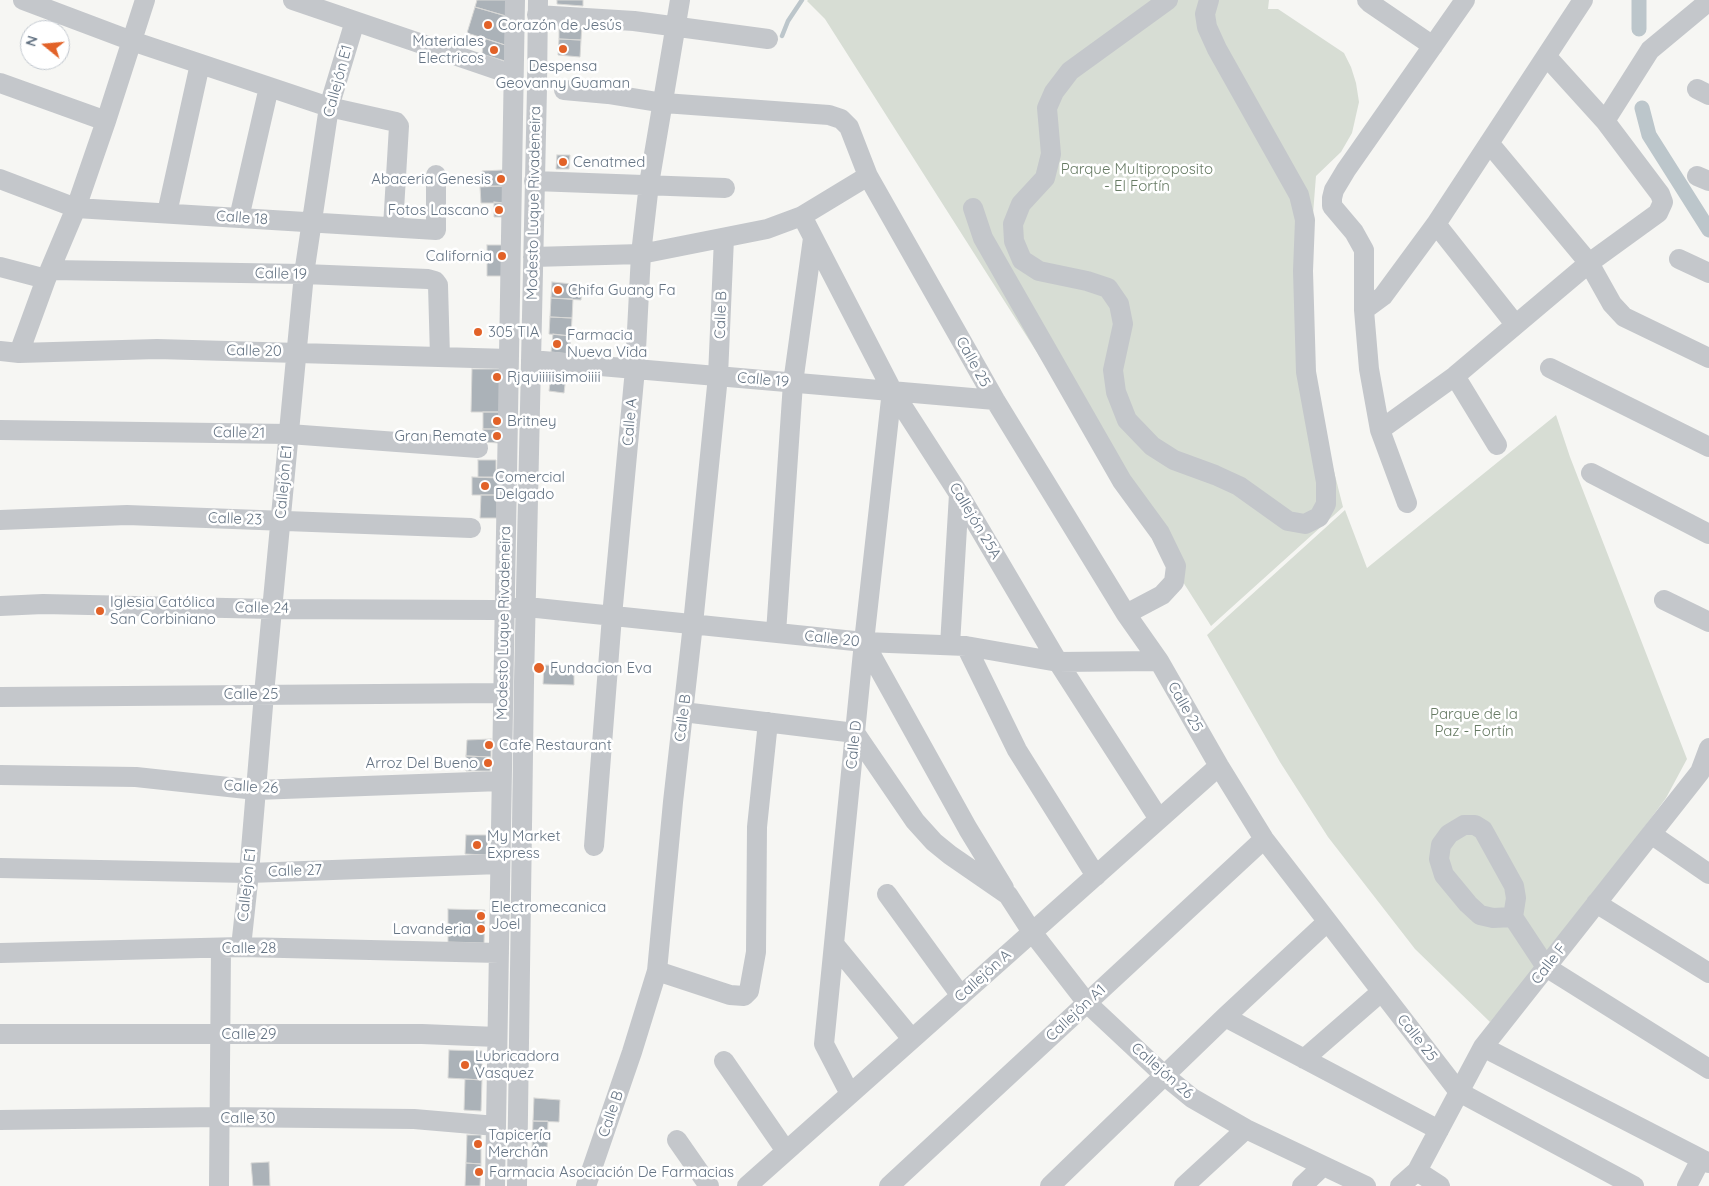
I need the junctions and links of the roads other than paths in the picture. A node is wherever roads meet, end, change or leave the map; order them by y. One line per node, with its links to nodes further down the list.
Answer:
1 (23, 0): 16 (street)
2 (144, 0): 16 (street)
3 (293, 0): 13 (street)
4 (515, 0): 20 (street, Modesto Luque Rivadeneira)
5 (680, 0): 14 (street, Calle A)
6 (1168, 0): 7 (street)
7 (1209, 0)
8 (1367, 0): 17 (street)
9 (1465, 0): 17 (street)
10 (1583, 0): 18 (street)
11 (1709, 0): 27 (street)
12 (538, 8): 14 (street); 32 (street, Modesto Luque Rivadeneira)
13 (355, 21): 20 (street); 25 (street, Callejón E1)
14 (677, 26): 15 (street); 24 (street, Calle A)
15 (768, 39)
16 (132, 41): 19 (street); 26 (street)
17 (1433, 46): 53 (street)
18 (1547, 57): 27 (street); 28 (street)
19 (200, 64): 22 (street); 37 (street)
20 (513, 75): 59 (street, Modesto Luque Rivadeneira)
21 (0, 83): 26 (street)
22 (270, 87): 25 (street); 39 (street)
23 (564, 90): 24 (street)
24 (664, 103): 30 (street, Calle 25); 33 (street, Calle A)
25 (328, 107): 40 (street, Callejón E1); 42 (street)
26 (106, 121): 35 (street)
27 (1605, 121): 48 (street)
28 (1489, 143): 41 (street); 48 (street)
29 (436, 176): 42 (street, Calle 18)
30 (868, 176): 38 (street); 67 (street, Calle 25)
31 (0, 179): 35 (street, Calle 18)
32 (534, 181): 33 (street); 46 (street, Modesto Luque Rivadeneira)
33 (649, 184): 34 (street); 45 (street, Calle A)
34 (724, 188)
35 (76, 208): 37 (street, Calle 18); 51 (street)
36 (973, 208): 88 (street)
37 (167, 213): 39 (street, Calle 18)
38 (802, 216): 43 (street); 44 (street, Callejón 25A)
39 (240, 218): 40 (street, Calle 18)
40 (312, 222): 42 (street, Calle 18); 52 (street, Callejón E1)
41 (1436, 224): 53 (street); 54 (street)
42 (393, 227)
43 (724, 238): 45 (street); 63 (street, Calle B)
44 (813, 238): 65 (street); 66 (street, Callejón 25A)
45 (641, 254): 46 (street); 62 (street, Calle A)
46 (533, 256): 60 (street, Modesto Luque Rivadeneira)
47 (1680, 259): 50 (street)
48 (1589, 263): 54 (street); 58 (street)
49 (0, 267): 51 (street, Calle 19)
50 (1709, 273)
51 (48, 274): 52 (street, Calle 19); 55 (street)
52 (304, 274): 56 (street, Callejón E1); 57 (street, Calle 19)
53 (1364, 310): 69 (street)
54 (1515, 324): 64 (street)
55 (10, 352): 56 (street, Calle 20)
56 (296, 352): 57 (street, Calle 20); 70 (street, Callejón E1)
57 (440, 357): 59 (street, Calle 20)
58 (1709, 358)
59 (509, 359): 75 (street, Modesto Luque Rivadeneira)
60 (531, 360): 62 (street, Calle 19); 78 (street, Modesto Luque Rivadeneira)
61 (1550, 368): 72 (street)
62 (636, 369): 63 (street, Calle 19); 89 (street, Calle A)
63 (718, 376): 65 (street, Calle 19); 91 (street, Calle B)
64 (1455, 376): 69 (street); 71 (street)
65 (793, 383): 66 (street, Calle 19); 92 (street)
66 (892, 390): 67 (street, Calle 19); 76 (street, Callejón 25A); 93 (street, Calle D)
67 (995, 400): 88 (street, Calle 25)
68 (0, 430): 70 (street, Calle 21)
69 (1380, 430): 77 (street)
70 (289, 434): 73 (street, Calle 21); 80 (street, Callejón E1)
71 (1497, 445)
72 (1709, 447)
73 (478, 448)
74 (1591, 472): 82 (street)
75 (506, 489): 78 (street); 87 (street, Modesto Luque Rivadeneira)
76 (959, 494): 94 (street); 97 (street, Callejón 25A)
77 (1407, 503)
78 (529, 510): 85 (street, Modesto Luque Rivadeneira)
79 (0, 520): 80 (street, Calle 23)
80 (281, 520): 81 (street, Calle 23); 86 (street, Callejón E1)
81 (471, 528)
82 (1709, 534)
83 (1664, 600): 90 (street)
84 (0, 606): 86 (street, Calle 24)
85 (526, 607): 87 (street, Calle 20); 89 (street, Calle 20); 98 (street, Modesto Luque Rivadeneira)
86 (272, 609): 87 (street, Calle 24); 100 (street, Callejón E1)
87 (499, 610): 95 (street, Modesto Luque Rivadeneira)
88 (1126, 614): 96 (street, Calle 25)
89 (612, 616): 91 (street, Calle 20); 114 (street, Calle A)
90 (1709, 622)
91 (693, 624): 92 (street, Calle 20); 102 (street, Calle B)
92 (776, 633): 93 (street, Calle 20)
93 (864, 642): 94 (street, Calle 20); 104 (street, Calle D); 121 (street, Callejón 26)
94 (958, 645): 97 (street, Calle 20); 119 (street)
95 (503, 648): 98 (street); 99 (street, Modesto Luque Rivadeneira)
96 (1159, 661): 97 (street, Calle 20); 106 (street, Calle 25)
97 (1058, 662): 111 (street, Callejón 25A)
98 (524, 682): 155 (street, Modesto Luque Rivadeneira)
99 (503, 693): 100 (street, Calle 25); 109 (street, Modesto Luque Rivadeneira)
100 (264, 694): 101 (street, Calle 25); 110 (street, Callejón E1)
101 (0, 697)
102 (684, 712): 103 (street); 131 (street, Calle B)
103 (768, 722): 104 (street); 131 (street)
104 (855, 733): 121 (street, Callejón 26); 126 (street, Calle D)
105 (1709, 748): 108 (street, Calle F)
106 (1219, 766): 111 (street, Callejón A); 113 (street, Calle 25)
107 (0, 775): 110 (street, Calle 26)
108 (1704, 775): 112 (street, Calle F)
109 (501, 781): 110 (street, Calle 26); 115 (street, Modesto Luque Rivadeneira)
110 (256, 790): 117 (street, Callejón E1)
111 (1160, 819): 119 (street, Callejón A)
112 (1650, 834): 118 (street); 122 (street, Calle F)
113 (1264, 839): 124 (street, Calle 25); 135 (street, Callejón A1)
114 (594, 846)
115 (500, 864): 117 (street, Calle 27); 129 (street, Modesto Luque Rivadeneira)
116 (0, 868): 117 (street, Calle 27)
117 (249, 872): 127 (street, Callejón E1)
118 (1709, 874)
119 (1096, 876): 125 (street, Callejón A)
120 (887, 894): 134 (street)
121 (1008, 895): 125 (street, Callejón 26)
122 (1596, 903): 130 (street, Calle F); 132 (street)
123 (1513, 917): 123 (street); 130 (street)
124 (1327, 922): 133 (street, Calle 25); 136 (street)
125 (1032, 932): 134 (street, Callejón A); 135 (street, Callejón 26)
126 (834, 944): 140 (street); 148 (street, Calle D)
127 (231, 948): 128 (street, Calle 28); 129 (street, Calle 28); 138 (street, Callejón E1)
128 (0, 953)
129 (499, 953): 139 (street, Modesto Luque Rivadeneira)
130 (1546, 967): 141 (street, Calle F); 144 (street)
131 (657, 971): 164 (street, Calle B)
132 (1709, 974)
133 (1381, 992): 142 (street); 147 (street, Calle 25)
134 (961, 996): 140 (street, Callejón A)
135 (1087, 1003): 145 (street, Callejón 26); 167 (street, Callejón A1)
136 (1225, 1017): 142 (street); 145 (street)
137 (0, 1034): 138 (street, Calle 29)
138 (220, 1035): 139 (street, Calle 29); 149 (street, Callejón E1)
139 (497, 1037): 146 (street, Modesto Luque Rivadeneira)
140 (912, 1039): 148 (street, Callejón A)
141 (1483, 1048): 147 (street, Calle F); 157 (street)
142 (1304, 1059): 153 (street)
143 (724, 1061): 156 (street)
144 (1709, 1069)
145 (1165, 1076): 152 (street, Callejón 26); 168 (street)
146 (497, 1084): 151 (street, Modesto Luque Rivadeneira); 155 (street)
147 (1458, 1092): 153 (street, Calle F); 173 (street, Calle 25)
148 (850, 1094): 156 (street, Callejón A)
149 (219, 1117): 150 (street, Calle 30); 151 (street, Calle 30); 161 (street, Callejón E1)
150 (0, 1120)
151 (496, 1126): 162 (street, Modesto Luque Rivadeneira)
152 (1246, 1129): 158 (street, Callejón 26); 169 (street)
153 (1439, 1130): 159 (street, Calle F)
154 (676, 1140): 165 (street)
155 (518, 1144): 163 (street, Modesto Luque Rivadeneira)
156 (786, 1151): 166 (street, Callejón A)
157 (1705, 1161): 174 (street)
158 (1323, 1166): 170 (street); 171 (street, Callejón 26)
159 (1417, 1171): 160 (street); 172 (street, Calle F)
160 (1438, 1185)
161 (219, 1186)
162 (495, 1186)
163 (517, 1186)
164 (586, 1186)
165 (709, 1186)
166 (747, 1186)
167 (889, 1186)
168 (1050, 1186)
169 (1184, 1186)
170 (1302, 1186)
171 (1366, 1186)
172 (1400, 1186)
173 (1634, 1186)
174 (1687, 1186)

